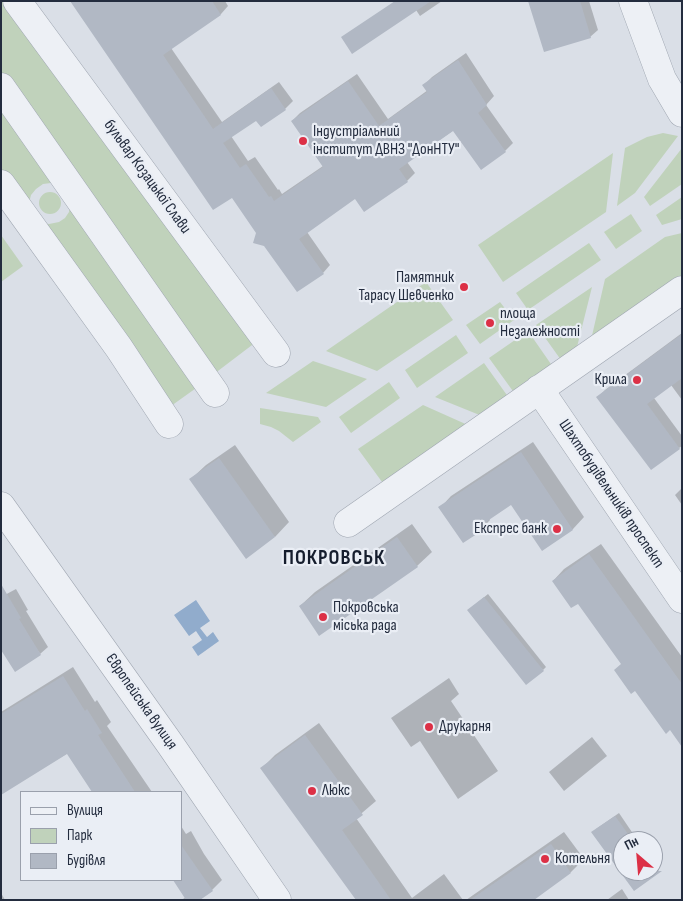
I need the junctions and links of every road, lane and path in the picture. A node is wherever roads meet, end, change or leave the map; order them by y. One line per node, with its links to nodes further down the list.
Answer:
1 (17, 1): 7 (street, бульвар Козацької Слави)
2 (633, 1): 4 (street)
3 (1, 87): 9 (street)
4 (682, 113)
5 (1, 184): 10 (street)
6 (682, 290): 8 (street)
7 (276, 353)
8 (540, 389): 12 (street); 13 (street, Шахтобудівельників проспект)
9 (215, 393)
10 (169, 424)
11 (1, 506): 14 (street, Європейська вулиця)
12 (348, 523)
13 (682, 599)
14 (278, 900)

